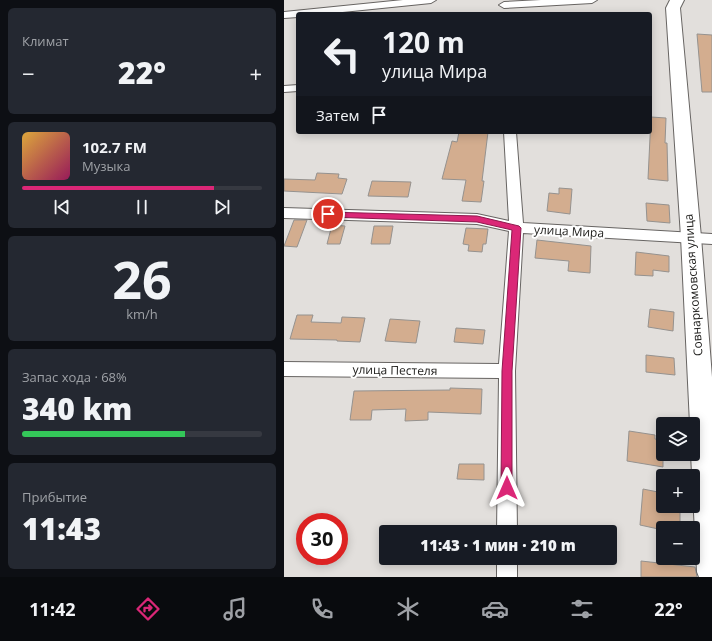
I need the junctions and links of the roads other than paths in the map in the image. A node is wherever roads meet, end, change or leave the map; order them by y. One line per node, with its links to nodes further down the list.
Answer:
1 (431, 0): 5 (street)
2 (592, 0): 4 (street)
3 (677, 0): 13 (street, Совнаркомовская улица)
4 (504, 6)
5 (313, 12)
6 (296, 14): 7 (street)
7 (284, 15)
8 (296, 88): 9 (street)
9 (284, 89)
10 (510, 134): 12 (street)
11 (284, 213): 12 (street, улица Мира)
12 (516, 228): 13 (street, улица Мира); 16 (street)
13 (691, 237): 14 (street, улица Мира); 19 (street, Совнаркомовская улица)
14 (712, 239)
15 (284, 369): 16 (street, улица Пестеля)
16 (507, 371): 17 (street)
17 (507, 525)
18 (507, 565): 20 (street)
19 (712, 572)
20 (507, 577)

